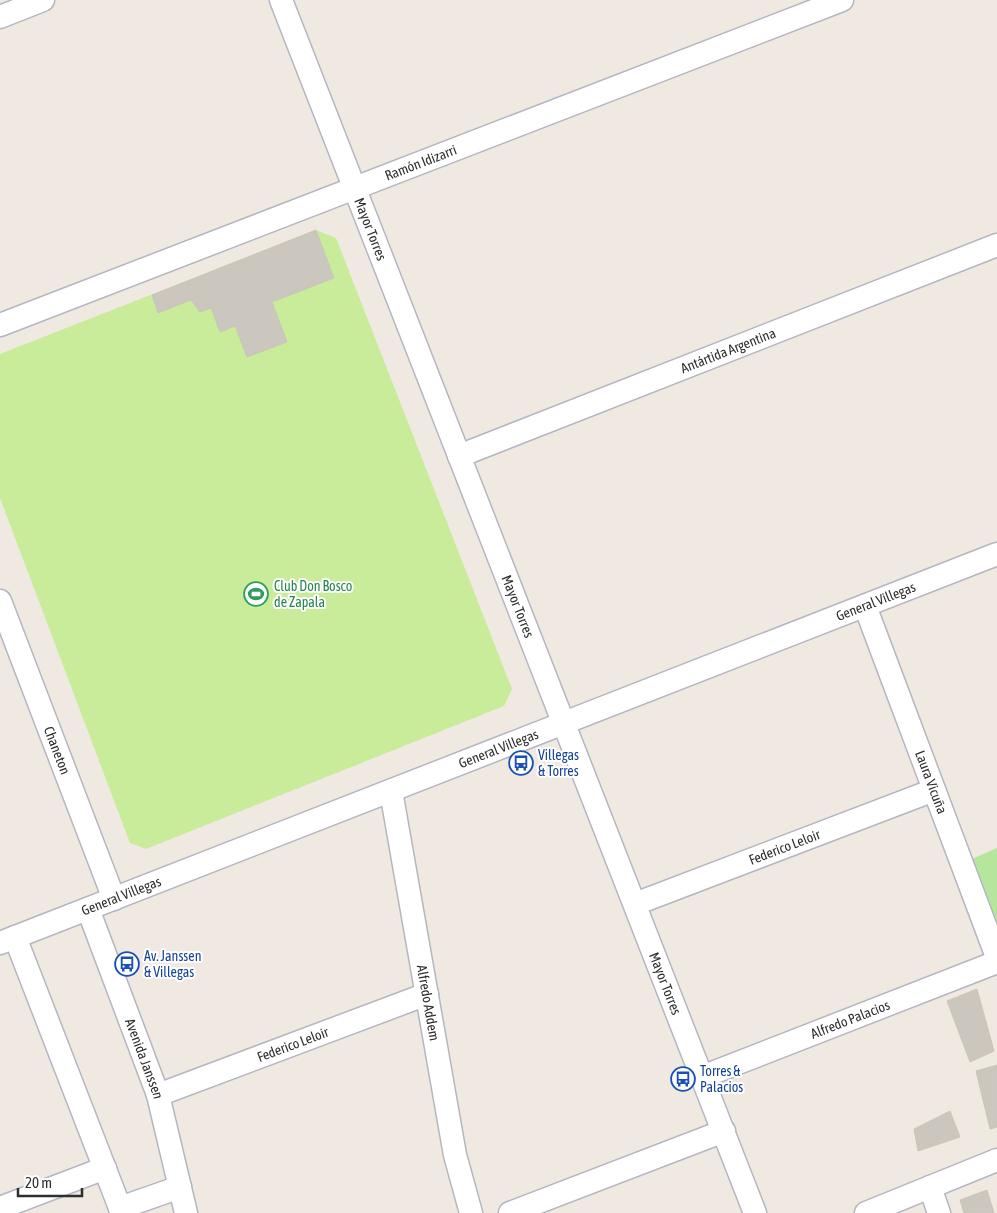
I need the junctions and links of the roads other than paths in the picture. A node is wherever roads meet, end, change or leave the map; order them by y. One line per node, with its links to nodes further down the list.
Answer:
1 (43, 0): 4 (street)
2 (281, 0): 5 (street, Mayor Torres)
3 (842, 0): 5 (street, Ramón Idizarri)
4 (0, 16)
5 (354, 188): 7 (street, Ramón Idizarri); 8 (street, Mayor Torres)
6 (997, 245): 8 (street, Antártida Argentina)
7 (0, 325)
8 (459, 456): 13 (street, Mayor Torres)
9 (997, 554): 11 (street, General Villegas)
10 (0, 601): 12 (street, Chaneton)
11 (865, 606): 13 (street, General Villegas); 14 (street, Laura Vicuña)
12 (5, 630): 16 (street, Chaneton)
13 (564, 723): 15 (street, General Villegas); 17 (street, Mayor Torres)
14 (934, 790): 17 (street, Federico Leloir); 20 (street, Laura Vicuña)
15 (391, 791): 16 (street, General Villegas); 22 (street, Alfredo Addem)
16 (114, 899): 18 (street, General Villegas)
17 (634, 904): 23 (street, Mayor Torres)
18 (88, 909): 19 (street, General Villegas); 24 (street, Avenida Janssen)
19 (8, 940): 27 (street)
20 (997, 957)
21 (997, 962): 23 (street, Alfredo Palacios)
22 (426, 994): 24 (street, Federico Leloir); 33 (street, Alfredo Addem)
23 (702, 1077): 25 (street, Mayor Torres)
24 (158, 1095): 28 (street, Avenida Janssen)
25 (724, 1131): 34 (street); 35 (street, Mayor Torres)
26 (997, 1160): 29 (street)
27 (105, 1168): 30 (street); 31 (street)
28 (180, 1187): 31 (street); 32 (street, Avenida Janssen)
29 (930, 1187): 36 (street); 37 (street)
30 (0, 1208)
31 (121, 1211)
32 (186, 1213)
33 (471, 1213)
34 (510, 1213)
35 (755, 1213)
36 (866, 1213)
37 (940, 1213)

